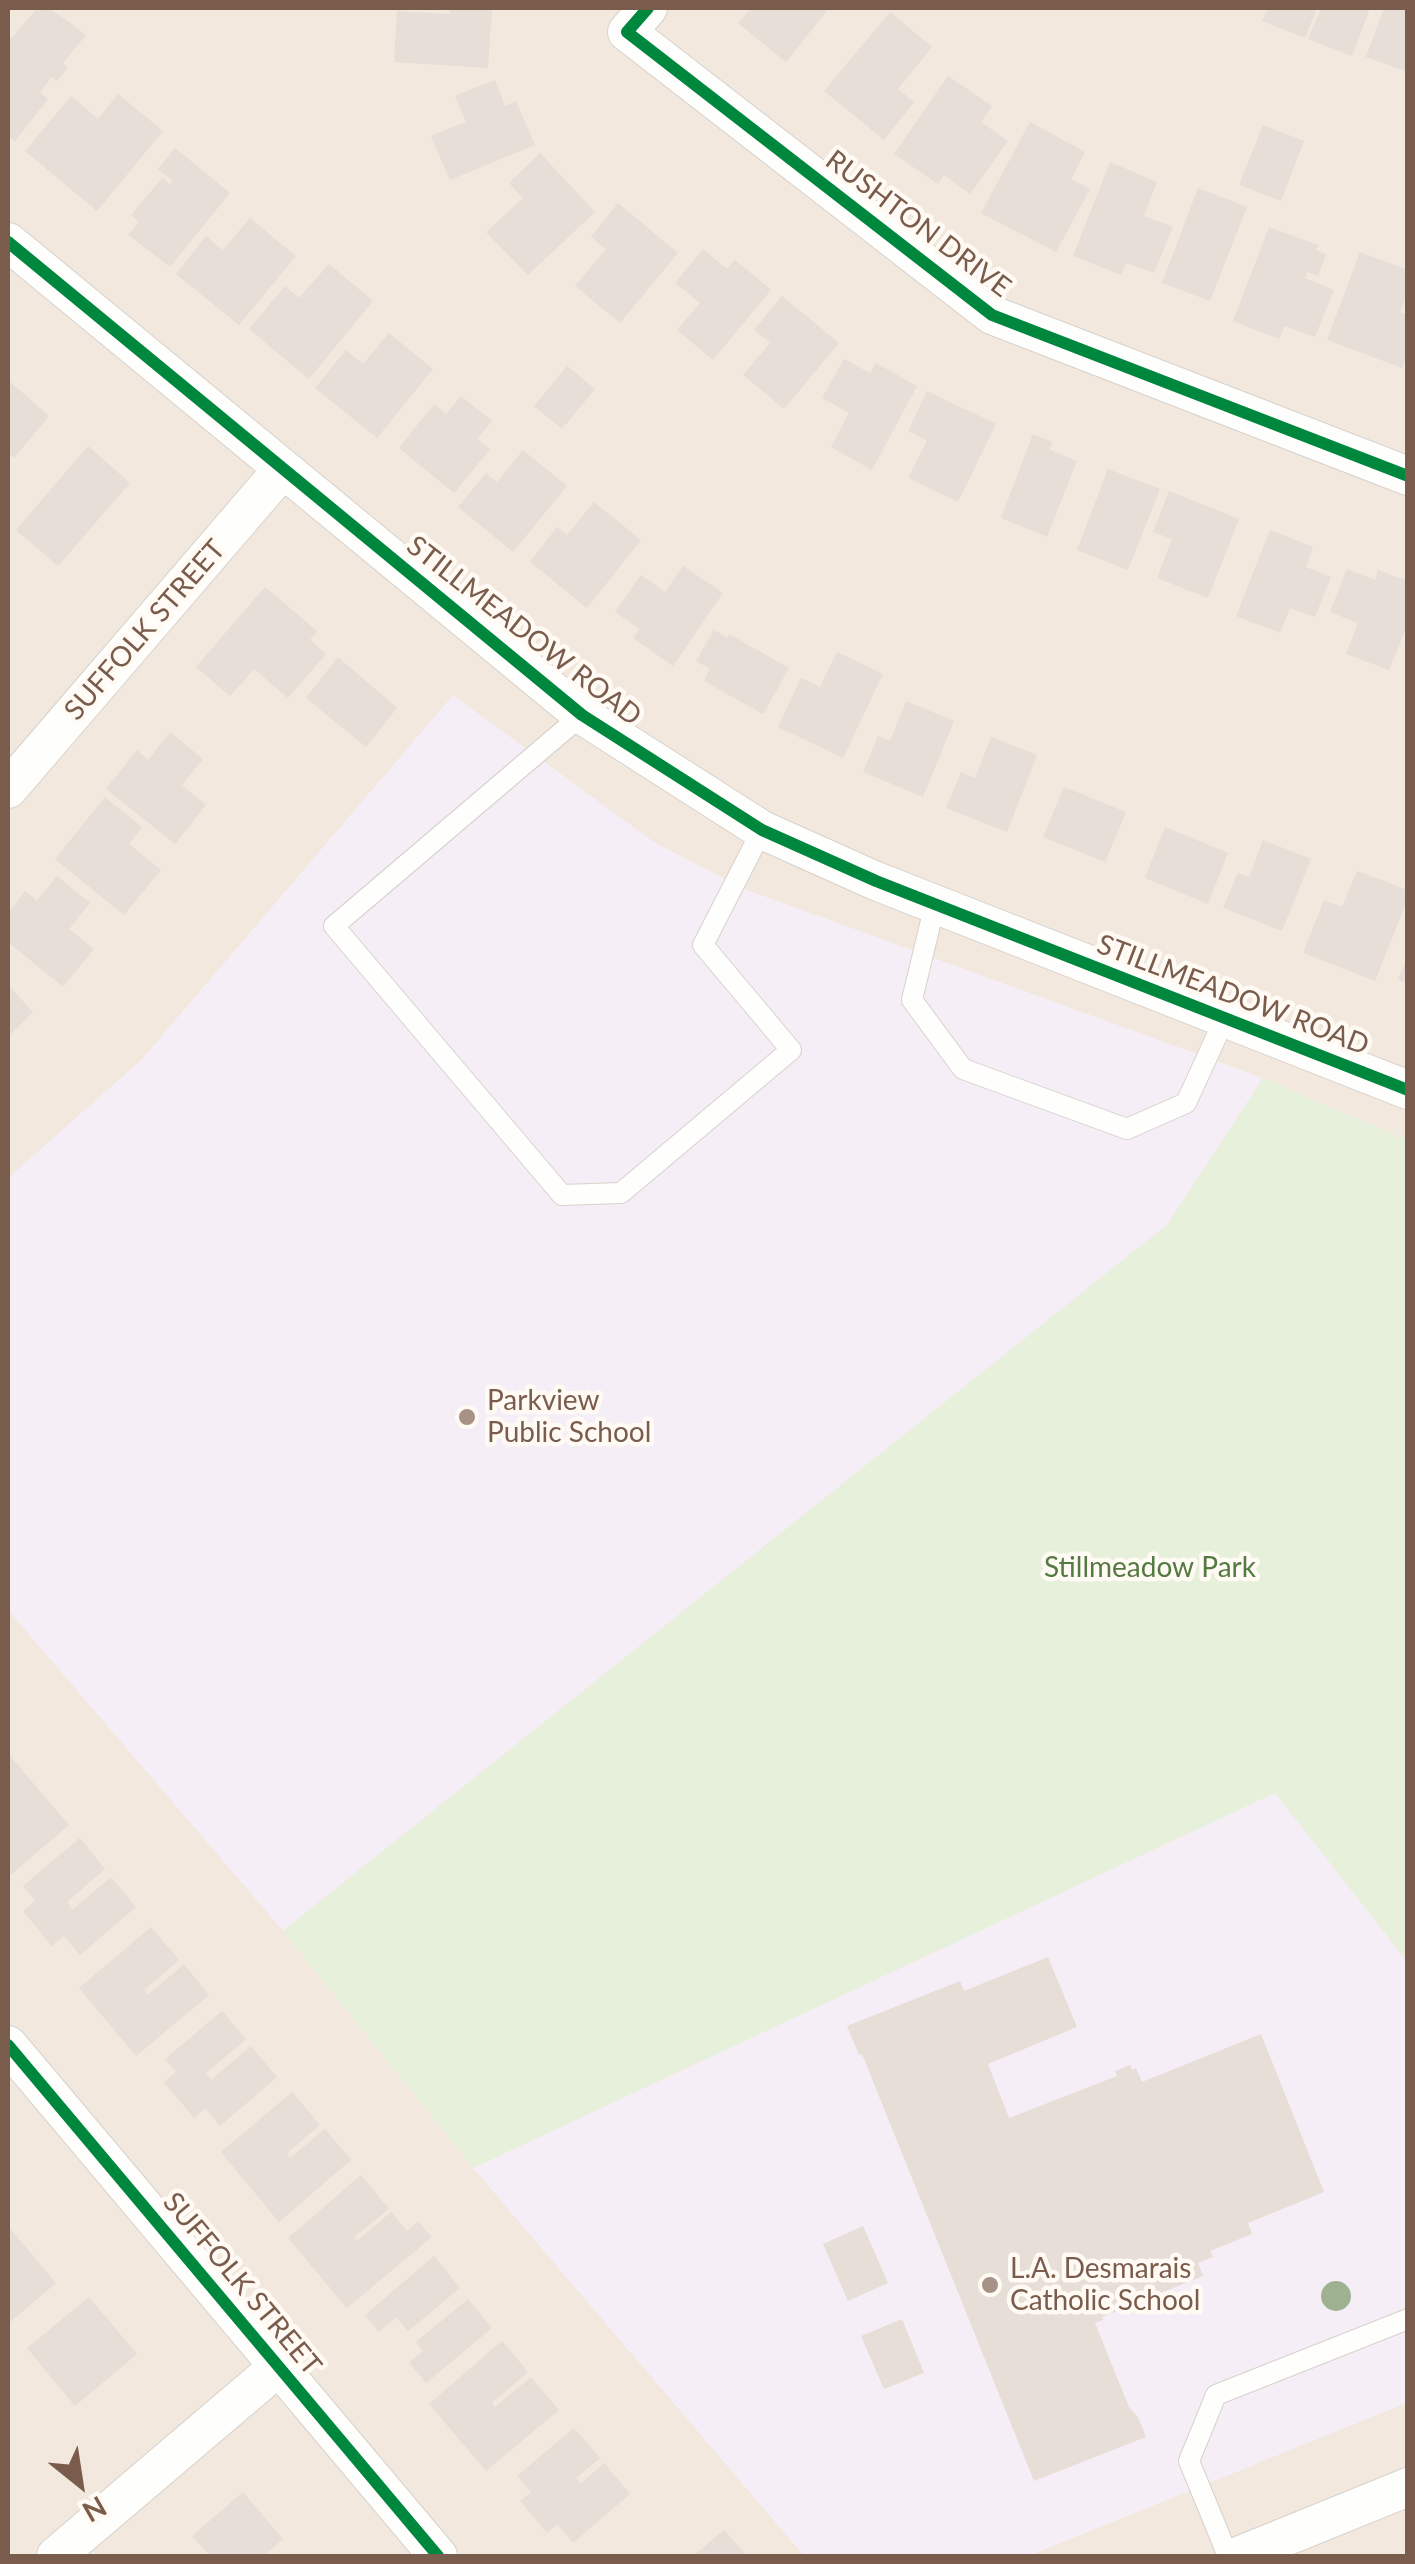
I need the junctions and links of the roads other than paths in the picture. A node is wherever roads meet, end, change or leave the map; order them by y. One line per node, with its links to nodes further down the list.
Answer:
1 (648, 8): 4 (street, RUSHTON DRIVE)
2 (8, 242): 3 (street, STILLMEADOW ROAD)
3 (282, 470): 5 (street, STILLMEADOW ROAD); 6 (street, SUFFOLK STREET)
4 (1408, 476)
5 (582, 715): 7 (street, STILLMEADOW ROAD); 7 (lane)
6 (8, 788)
7 (762, 830): 8 (street, STILLMEADOW ROAD)
8 (935, 904): 9 (street, STILLMEADOW ROAD); 9 (lane)
9 (1225, 1018): 10 (street, STILLMEADOW ROAD)
10 (1408, 1090)
11 (8, 2045): 13 (street, SUFFOLK STREET)
12 (1408, 2319): 17 (lane)
13 (278, 2366): 15 (street); 16 (street, SUFFOLK STREET)
14 (1408, 2487): 18 (street)
15 (56, 2556)
16 (438, 2556)
17 (1228, 2556)
18 (1238, 2556)

